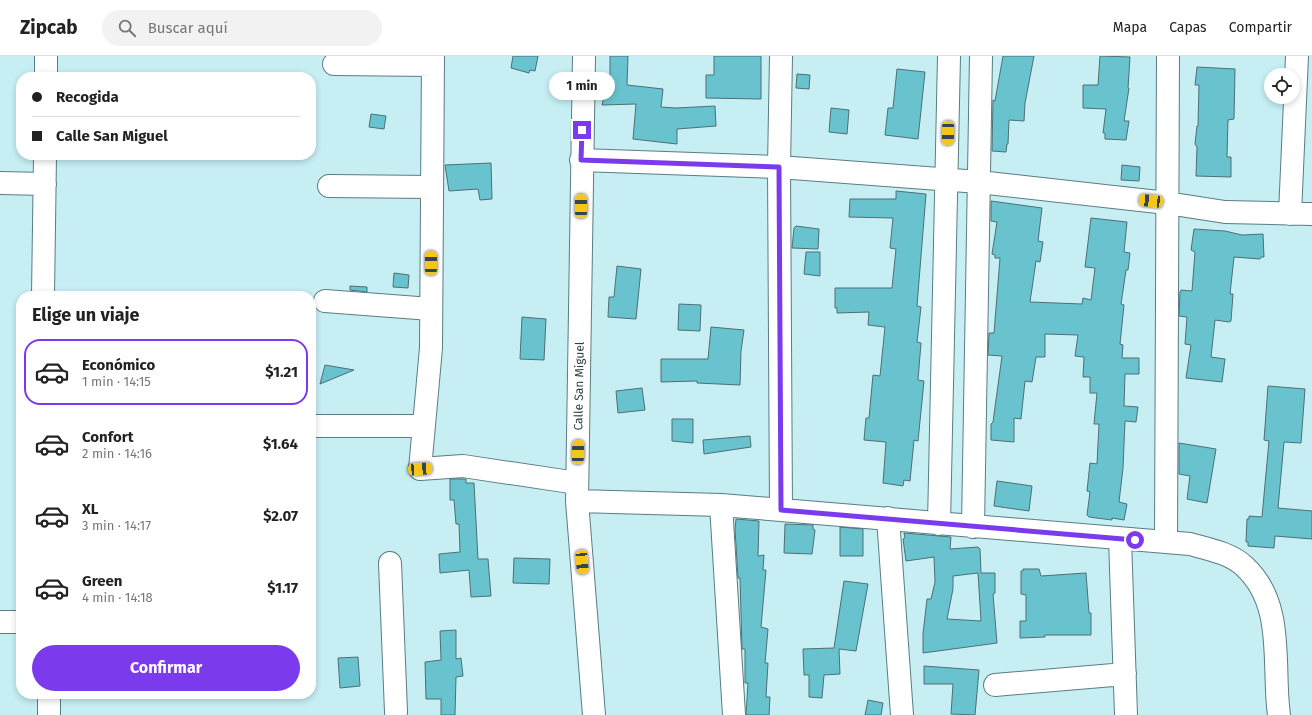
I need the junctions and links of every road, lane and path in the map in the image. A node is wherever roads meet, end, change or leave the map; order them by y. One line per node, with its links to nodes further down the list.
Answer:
1 (46, 56): 10 (street)
2 (584, 56): 12 (street, Calle San Miguel)
3 (781, 56): 13 (street)
4 (949, 56): 14 (street)
5 (981, 56): 15 (street)
6 (1168, 56): 20 (street)
7 (1297, 56): 21 (street)
8 (433, 61): 9 (street); 19 (street)
9 (334, 64)
10 (46, 72)
11 (45, 160): 17 (street)
12 (581, 160): 13 (street); 28 (street, Calle San Miguel)
13 (779, 167): 14 (street); 30 (street)
14 (947, 180): 15 (street); 32 (street)
15 (979, 182): 20 (street); 33 (street)
16 (0, 183): 17 (street)
17 (45, 184): 23 (street)
18 (330, 186): 19 (street)
19 (432, 187): 25 (street)
20 (1167, 203): 21 (street); 35 (street)
21 (1290, 214): 22 (street)
22 (1312, 214)
23 (43, 291)
24 (325, 300): 25 (street)
25 (431, 309): 27 (street)
26 (316, 426): 27 (street)
27 (424, 426): 28 (street)
28 (577, 492): 29 (street); 44 (street, Calle San Miguel)
29 (721, 505): 30 (street); 45 (street)
30 (781, 510): 31 (street)
31 (888, 518): 32 (street); 46 (street)
32 (939, 524): 33 (street)
33 (973, 527): 34 (street)
34 (1120, 538): 35 (street); 39 (street)
35 (1166, 542): 48 (street)
36 (390, 563): 42 (street)
37 (0, 622): 38 (street)
38 (16, 622)
39 (1125, 674): 40 (street); 47 (street)
40 (995, 685)
41 (49, 699): 43 (street)
42 (393, 714)
43 (49, 715)
44 (594, 715)
45 (734, 715)
46 (902, 715)
47 (1126, 715)
48 (1279, 715)

